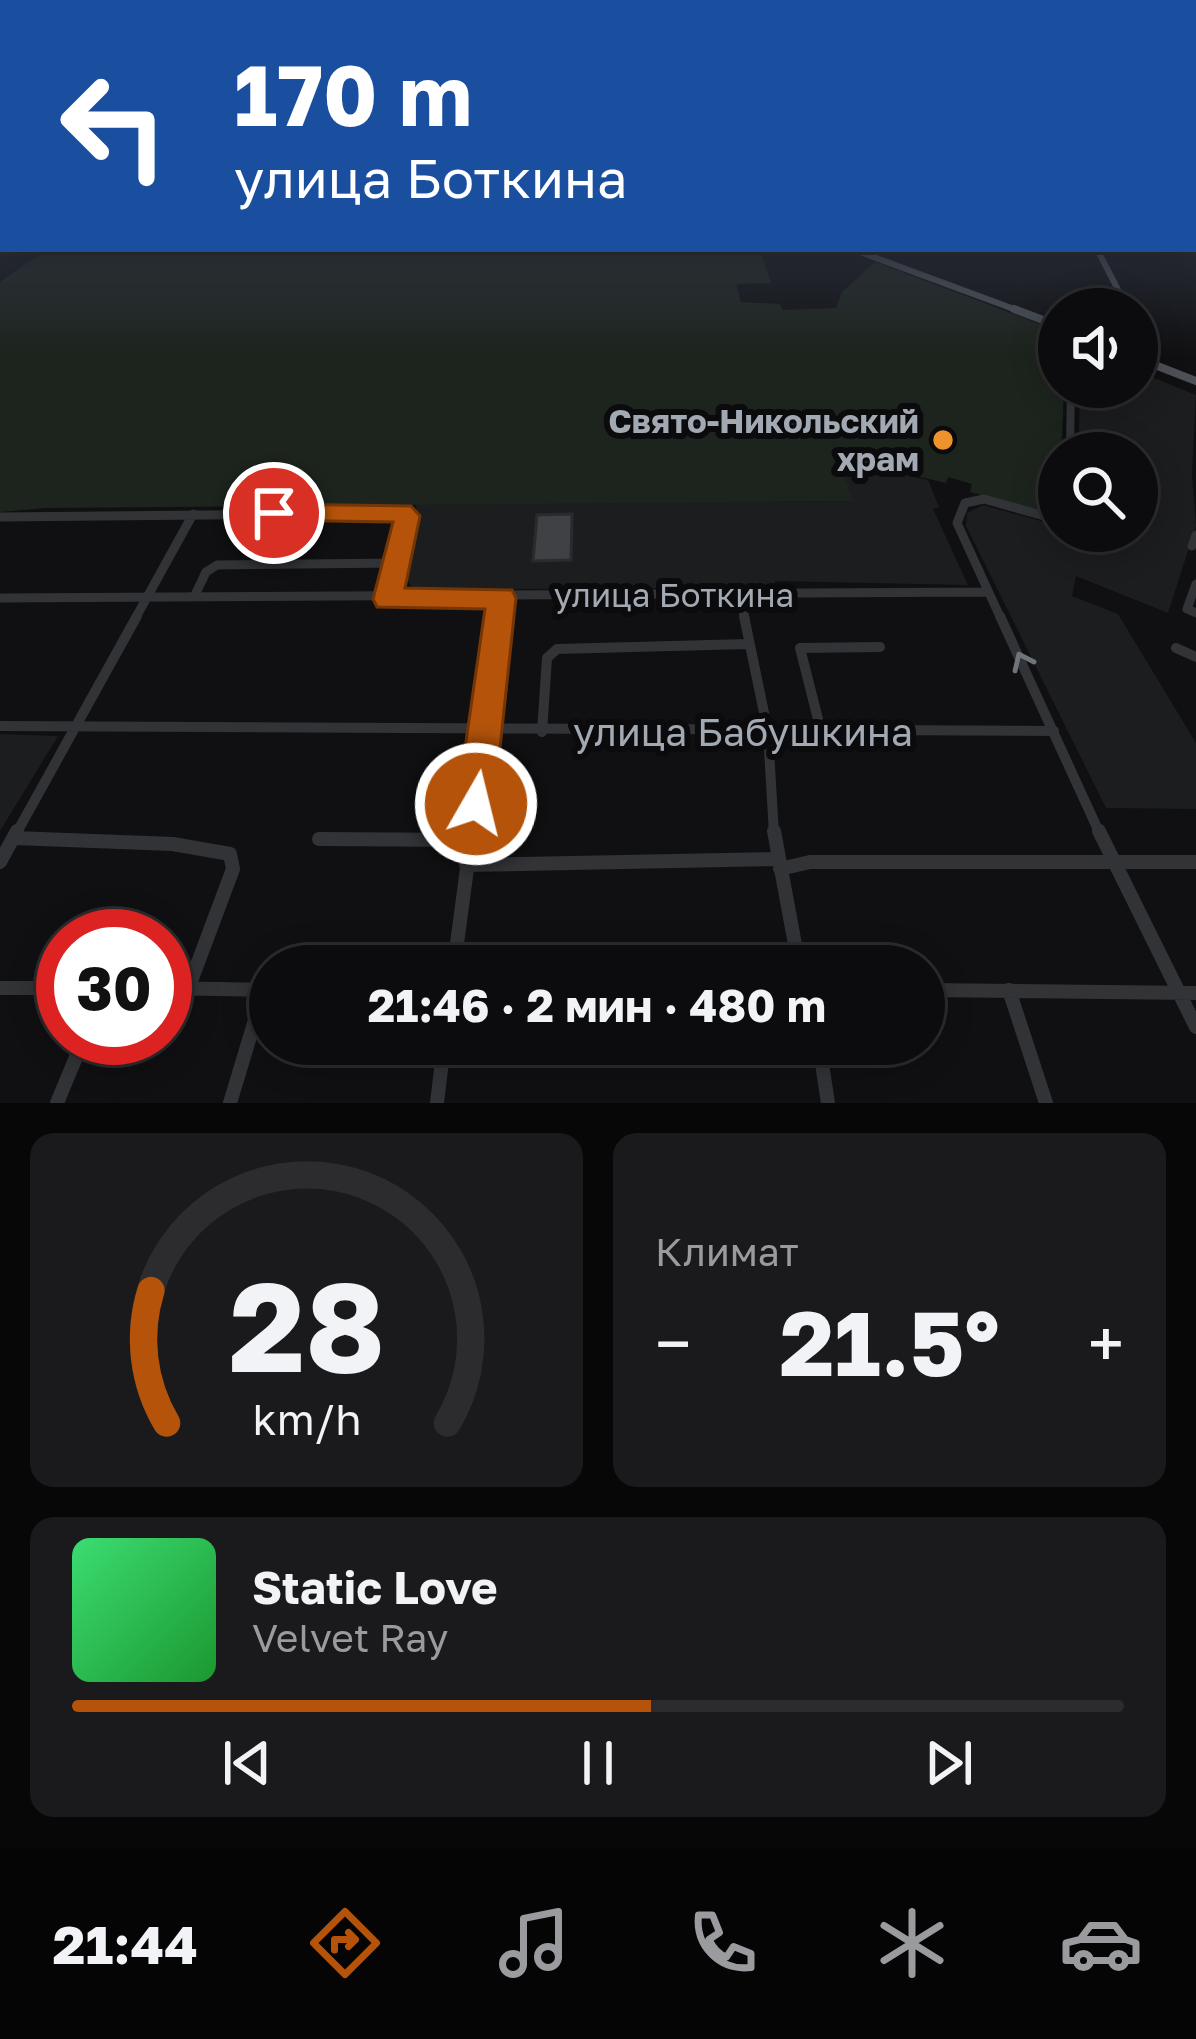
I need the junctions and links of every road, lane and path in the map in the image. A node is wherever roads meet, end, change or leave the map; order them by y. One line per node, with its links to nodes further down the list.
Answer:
1 (868, 254): 4 (main road)
2 (1100, 254): 3 (main road)
3 (1117, 288)
4 (1038, 318)
5 (1158, 366): 6 (main road)
6 (1196, 381)
7 (193, 514): 9 (street); 10 (street); 16 (street)
8 (1038, 515): 12 (street)
9 (0, 517)
10 (397, 563): 14 (street); 18 (street)
11 (1196, 584): 19 (street)
12 (987, 592): 13 (street, улица Боткина); 28 (street, one-way to 12)
13 (740, 594): 17 (street, улица Боткина); 20 (street)
14 (194, 597): 16 (street, улица Боткина); 18 (street, улица Боткина)
15 (0, 598): 16 (street, улица Боткина)
16 (150, 598): 25 (street)
17 (502, 598): 18 (street, улица Боткина); 26 (street)
18 (388, 599)
19 (1192, 611)
20 (748, 644): 29 (street); 30 (street)
21 (880, 647): 27 (street)
22 (1176, 648): 23 (street)
23 (1196, 657)
24 (0, 726): 25 (street, улица Бабушкина)
25 (77, 729): 26 (street, улица Бабушкина); 31 (street)
26 (486, 731): 29 (street, улица Бабушкина); 33 (street)
27 (820, 731): 28 (street, улица Бабушкина); 30 (street, улица Бабушкина)
28 (1054, 731): 38 (street)
29 (542, 732): 30 (street, улица Бабушкина)
30 (768, 732): 36 (street)
31 (14, 838): 34 (street); 41 (street)
32 (319, 839): 33 (street)
33 (470, 840): 37 (street)
34 (0, 862)
35 (1196, 862): 38 (street)
36 (778, 864): 37 (street); 38 (street); 40 (street)
37 (466, 865): 39 (street)
38 (1115, 866): 48 (street)
39 (456, 945)
40 (795, 945)
41 (192, 978)
42 (0, 988): 43 (street)
43 (36, 988)
44 (192, 989): 45 (street)
45 (249, 990)
46 (945, 990): 47 (street)
47 (1009, 990): 48 (street); 59 (street)
48 (1178, 993): 49 (street); 50 (street)
49 (1196, 994)
50 (1196, 1028)
51 (249, 1045): 56 (street)
52 (73, 1065): 55 (street)
53 (442, 1065): 57 (street)
54 (822, 1065): 58 (street)
55 (57, 1103)
56 (230, 1103)
57 (437, 1103)
58 (828, 1103)
59 (1046, 1103)

